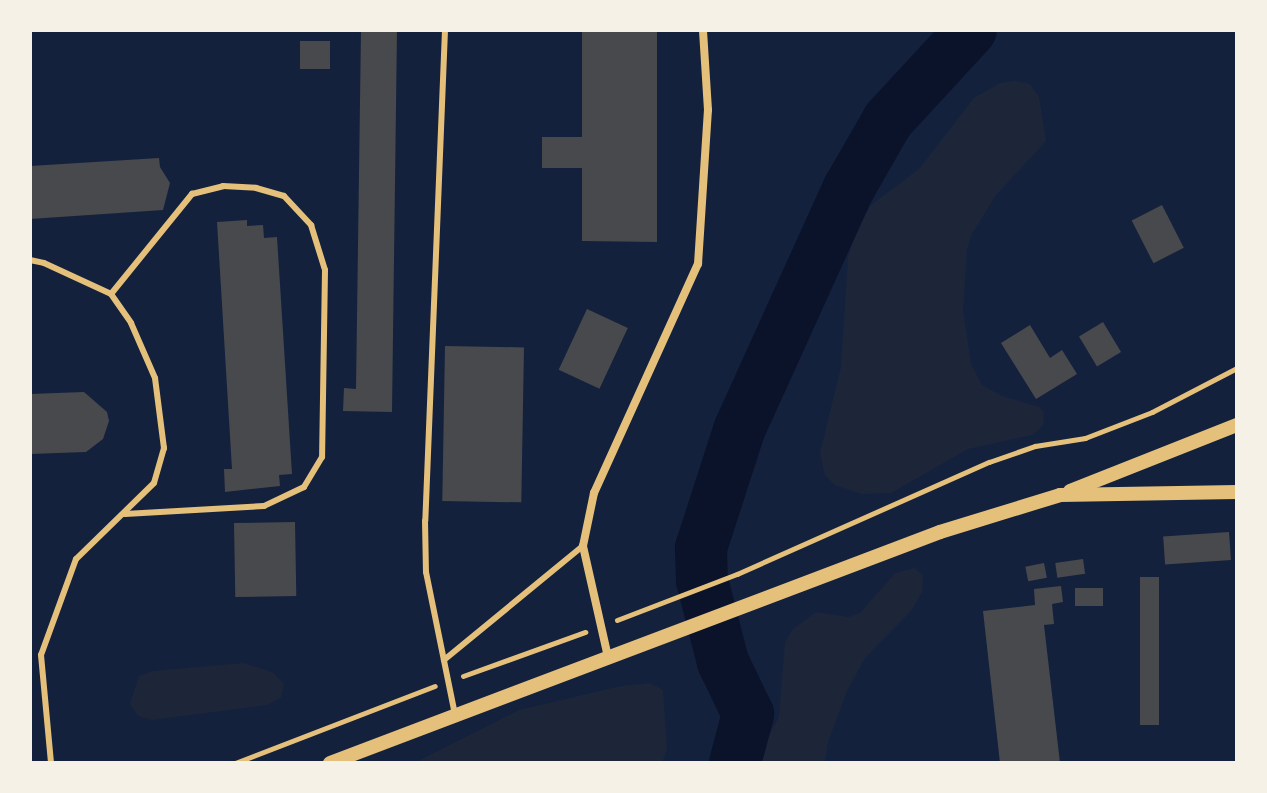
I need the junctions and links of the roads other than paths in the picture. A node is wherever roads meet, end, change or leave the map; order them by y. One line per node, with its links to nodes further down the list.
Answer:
1 (445, 30): 11 (lane)
2 (703, 30): 9 (street)
3 (30, 260): 4 (lane)
4 (111, 294): 8 (lane); 8 (lane)
5 (1237, 425): 7 (street)
6 (1237, 492): 7 (street)
7 (1060, 495): 10 (street)
8 (125, 514): 13 (lane)
9 (583, 546): 10 (street); 11 (lane)
10 (608, 657): 12 (street)
11 (444, 660): 12 (lane)
12 (455, 715): 14 (street)
13 (51, 763)
14 (330, 763)

